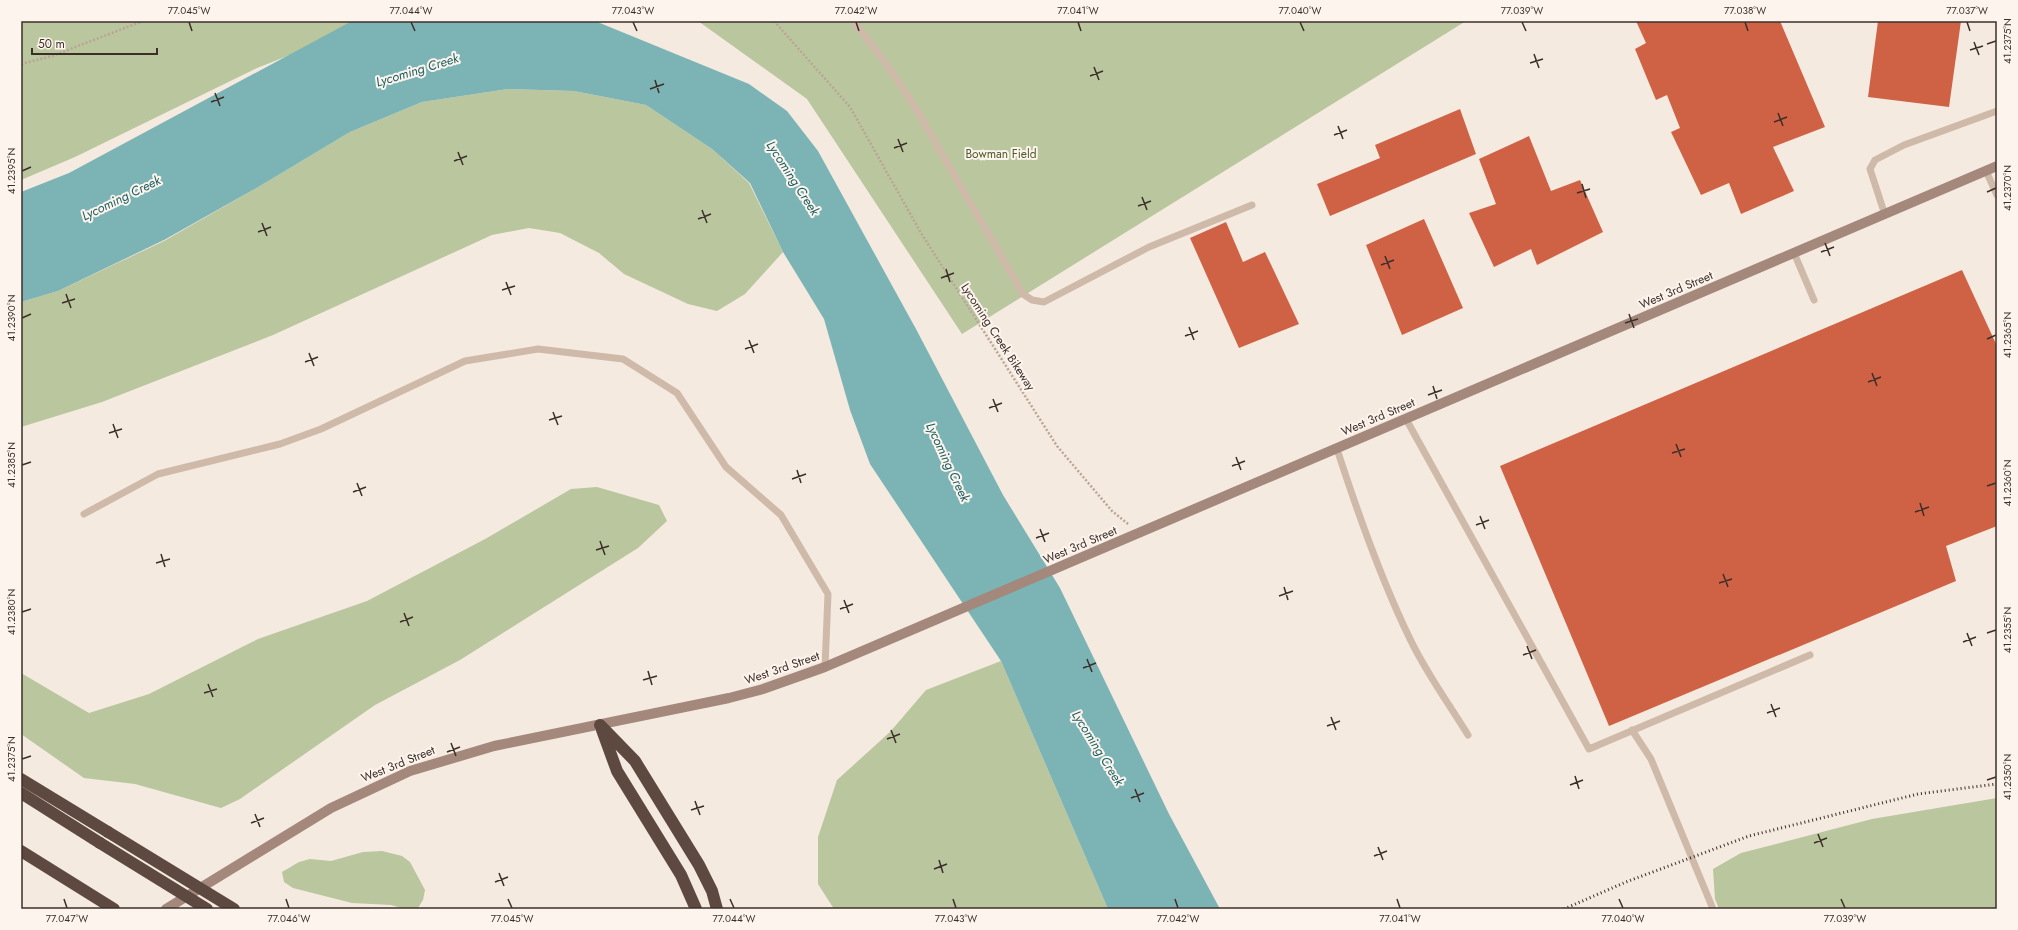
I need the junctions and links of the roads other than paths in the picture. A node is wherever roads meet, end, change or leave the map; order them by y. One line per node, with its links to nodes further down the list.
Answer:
1 (853, 21): 6 (lane)
2 (1997, 111): 7 (lane)
3 (1997, 166): 4 (main road, West 3rd Street)
4 (1986, 171): 5 (lane); 7 (main road, West 3rd Street)
5 (1997, 195)
6 (1252, 205)
7 (1885, 214): 8 (main road, West 3rd Street)
8 (1794, 253): 9 (lane); 10 (main road, West 3rd Street)
9 (1814, 300)
10 (1406, 419): 11 (main road, West 3rd Street); 16 (lane)
11 (1338, 449): 14 (main road, West 3rd Street); 17 (lane)
12 (84, 514): 14 (lane)
13 (1810, 655): 16 (lane)
14 (825, 667): 15 (main road, West 3rd Street)
15 (600, 725): 22 (main road, West 3rd Street); 25 (highway); 26 (highway)
16 (1632, 730): 27 (lane)
17 (1468, 735)
18 (21, 779): 24 (highway, bridge)
19 (21, 793): 23 (highway, bridge)
20 (21, 851): 21 (highway)
21 (114, 909)
22 (166, 909)
23 (207, 909)
24 (234, 909)
25 (696, 909)
26 (717, 909)
27 (1714, 909)

